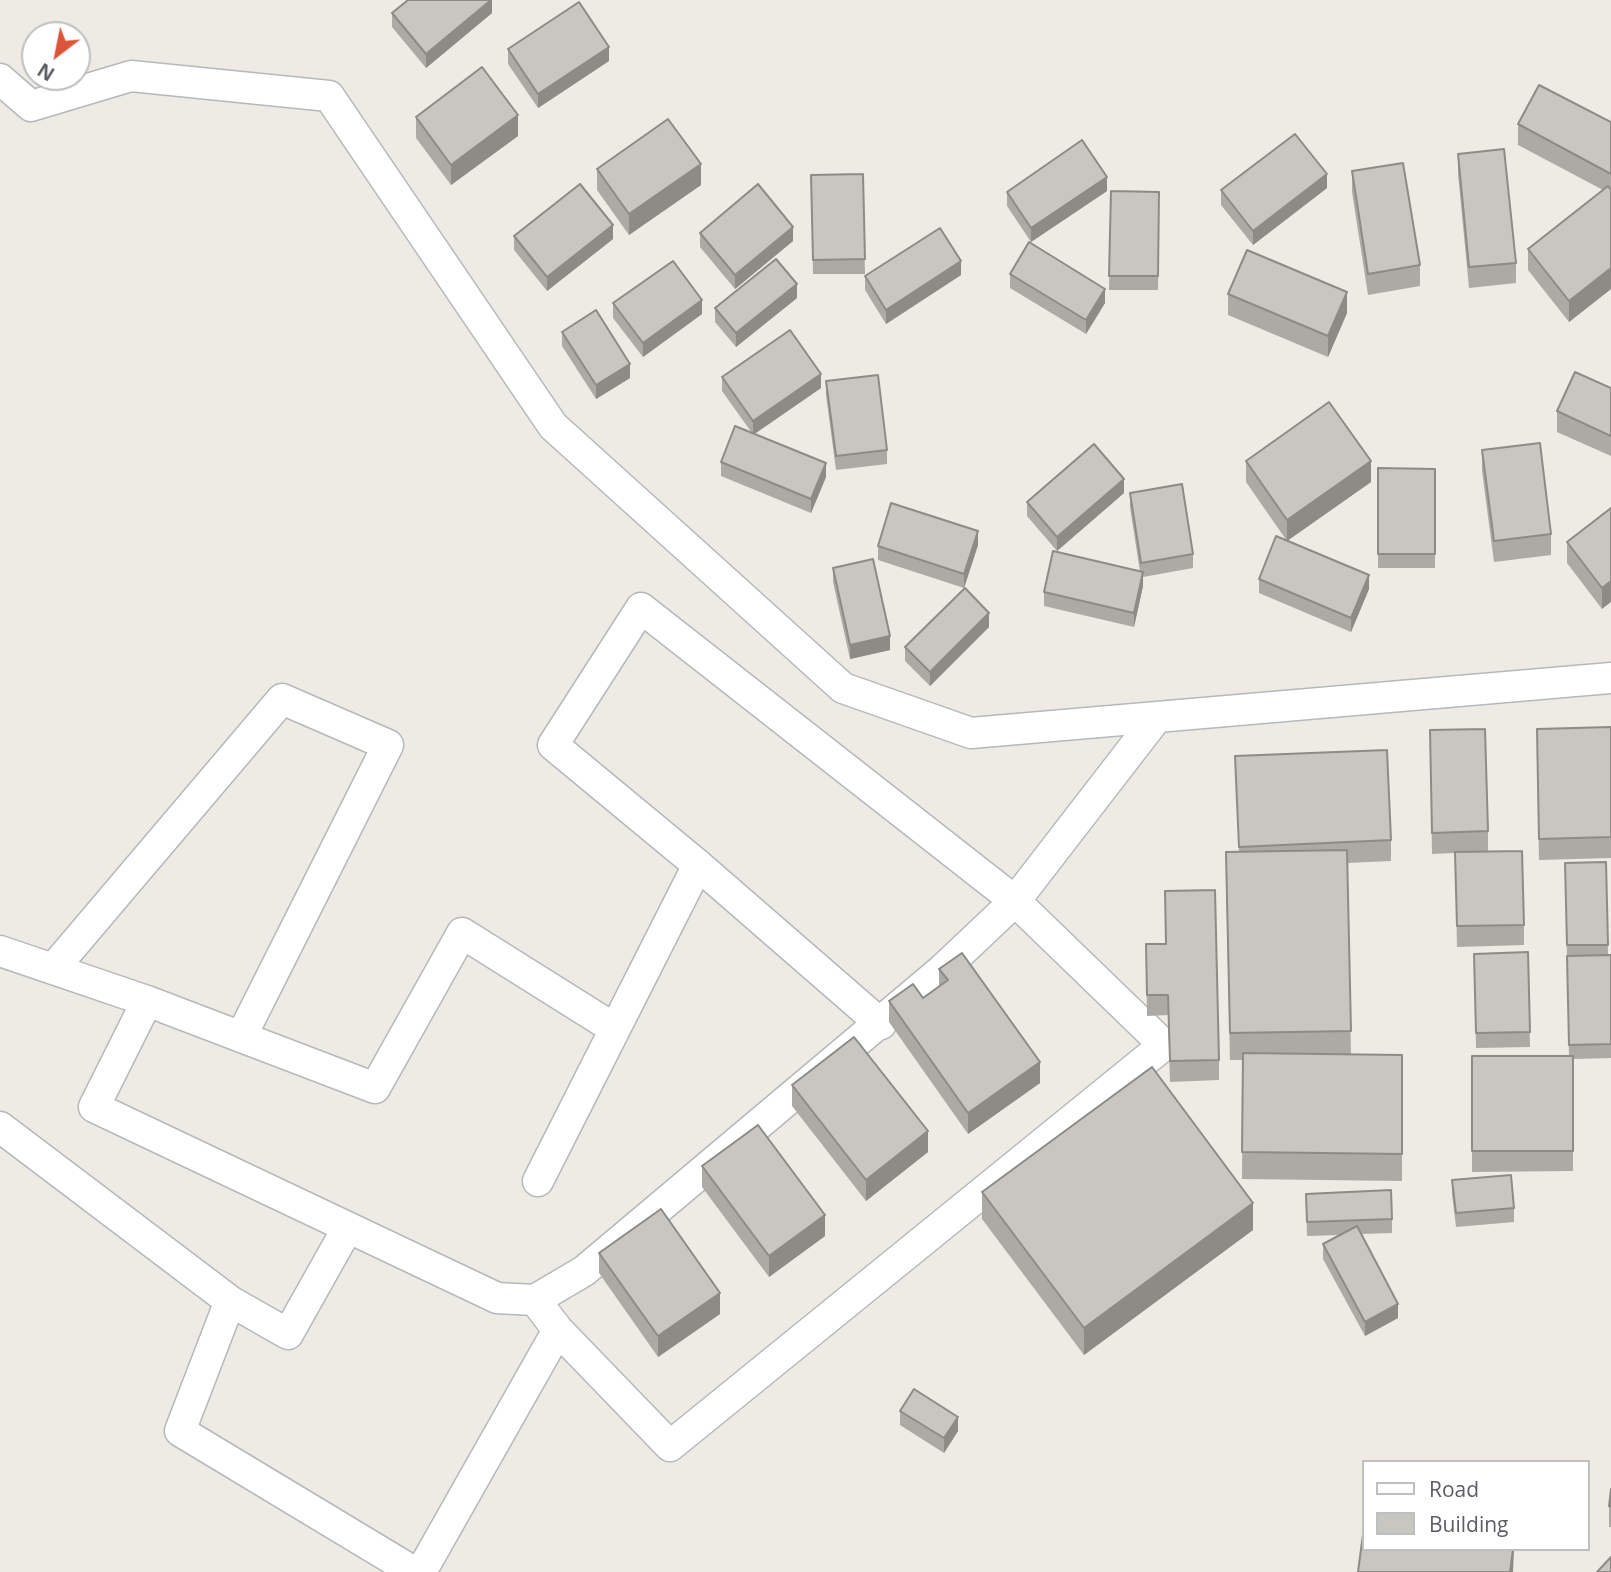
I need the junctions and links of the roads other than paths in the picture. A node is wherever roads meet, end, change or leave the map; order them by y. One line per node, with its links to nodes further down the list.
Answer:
1 (0, 79): 3 (street)
2 (1611, 678): 3 (street)
3 (1157, 717): 5 (street)
4 (698, 865): 5 (street); 9 (street); 10 (street)
5 (1015, 901): 9 (street); 17 (street)
6 (0, 951): 7 (street)
7 (53, 969): 8 (street); 11 (street)
8 (147, 1000): 11 (street); 14 (street)
9 (881, 1024): 15 (street)
10 (615, 1028): 11 (street); 13 (street)
11 (241, 1037)
12 (0, 1128): 16 (street)
13 (538, 1181)
14 (348, 1228): 15 (street); 16 (street)
15 (535, 1300): 17 (street)
16 (230, 1301): 18 (street)
17 (558, 1330): 19 (street)
18 (414, 1572)
19 (421, 1572)

